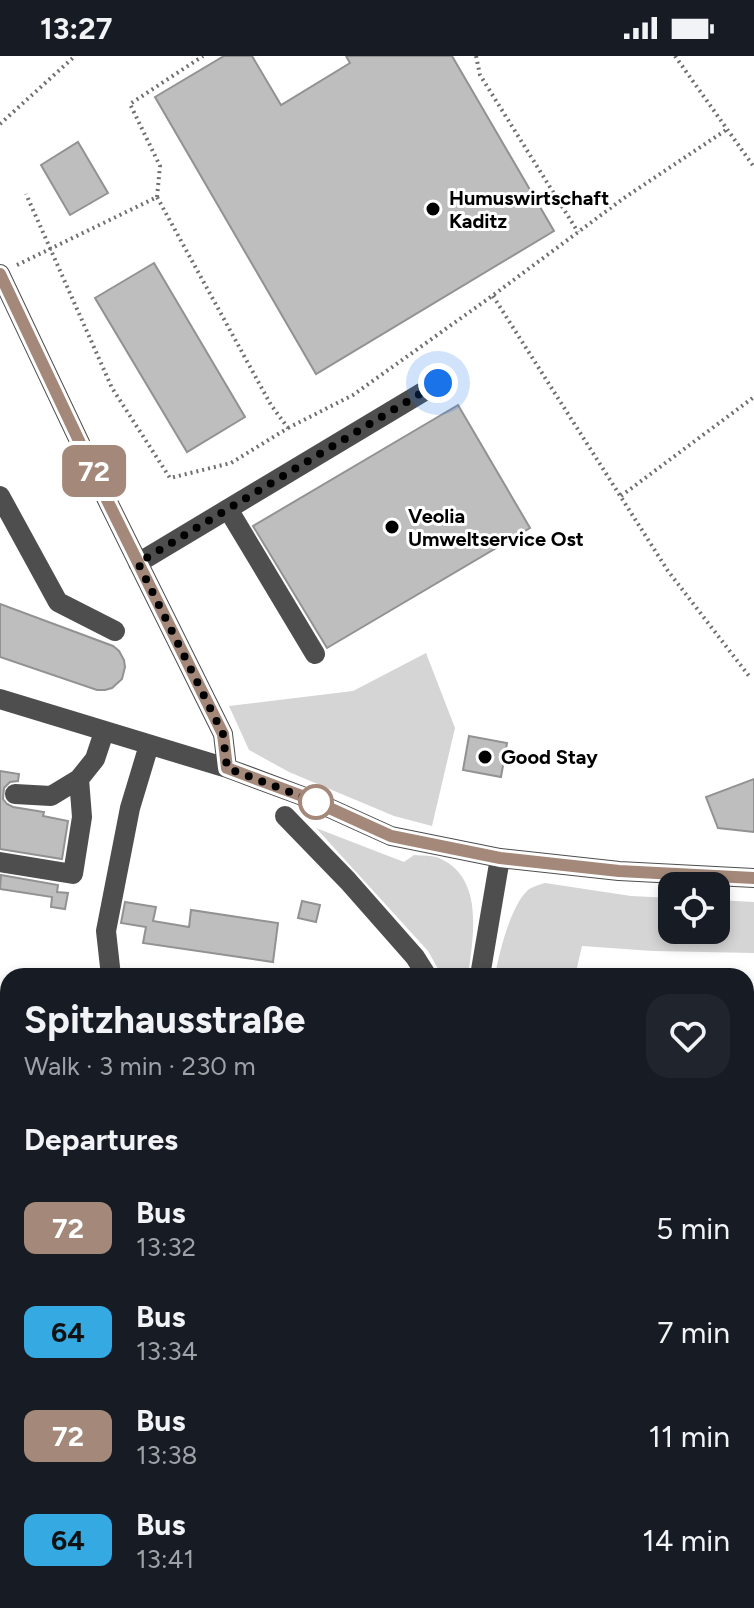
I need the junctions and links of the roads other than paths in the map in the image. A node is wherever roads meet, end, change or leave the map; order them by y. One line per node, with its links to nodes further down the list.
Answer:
1 (6, 271): 5 (street)
2 (438, 383): 4 (street)
3 (0, 496): 6 (street)
4 (228, 509): 5 (street); 7 (street)
5 (138, 563): 11 (street)
6 (115, 631)
7 (315, 654)
8 (0, 699): 9 (street)
9 (104, 732): 10 (street); 12 (street)
10 (149, 745): 11 (street); 18 (street)
11 (227, 768): 15 (street)
12 (79, 779): 13 (street); 16 (street)
13 (15, 794)
14 (285, 816): 19 (street)
15 (500, 858): 17 (street); 20 (street)
16 (0, 862)
17 (754, 878)
18 (110, 968)
19 (422, 968)
20 (481, 968)

